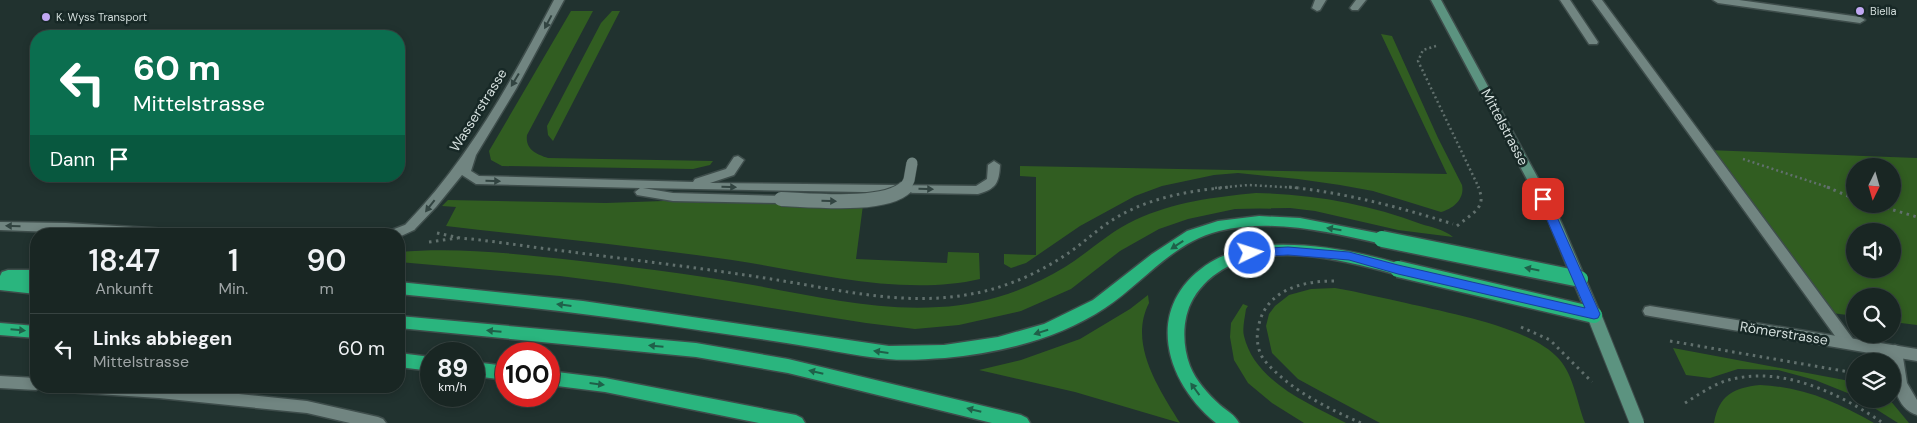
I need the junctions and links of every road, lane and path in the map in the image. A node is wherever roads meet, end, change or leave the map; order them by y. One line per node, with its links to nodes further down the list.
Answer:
1 (559, 0): 10 (street, Wasserstrasse, one-way to 10)
2 (1436, 0): 7 (main road, Mittelstrasse)
3 (1565, 0): 8 (street)
4 (1597, 0): 9 (street)
5 (1718, 0): 6 (street)
6 (1860, 20)
7 (1458, 40): 21 (path); 25 (main road, Mittelstrasse)
8 (1593, 42)
9 (1707, 150): 16 (path); 36 (street)
10 (470, 155): 14 (street, one-way to 14); 21 (street, Wasserstrasse, one-way to 21)
11 (738, 160): 15 (street)
12 (912, 163): 14 (street, one-way to 12, bridge)
13 (994, 165): 15 (street, one-way to 13)
14 (581, 183): 15 (street)
15 (662, 186)
16 (1846, 194)
17 (1901, 212): 18 (path)
18 (1917, 217)
19 (0, 226): 20 (street, one-way to 19)
20 (83, 228)
21 (410, 228): 22 (street)
22 (405, 230)
23 (30, 276): 24 (highway)
24 (0, 277)
25 (1580, 279): 29 (highway, one-way to 29, bridge); 31 (main road, Mittelstrasse)
26 (1338, 281): 56 (path)
27 (0, 284): 28 (highway)
28 (30, 287)
29 (405, 288)
30 (1650, 311): 38 (street, Römerstrasse)
31 (1594, 314): 55 (highway, one-way to 31, bridge); 57 (main road, Mittelstrasse, bridge)
32 (405, 323): 54 (highway, one-way to 32)
33 (1517, 325): 48 (path, bridge)
34 (0, 329): 35 (highway, one-way to 35)
35 (30, 332)
36 (1846, 340)
37 (1670, 341): 44 (path)
38 (1846, 343)
39 (1848, 343): 40 (street, Römerstrasse)
40 (1895, 351): 41 (street, Römerstrasse); 51 (street)
41 (1917, 354)
42 (405, 361): 43 (highway)
43 (420, 363)
44 (1846, 371)
45 (560, 379): 53 (highway, one-way to 53)
46 (0, 382): 47 (street)
47 (30, 384)
48 (1594, 384)
49 (168, 393): 52 (street)
50 (1685, 403): 58 (path)
51 (1917, 409)
52 (378, 423)
53 (796, 423)
54 (1021, 423)
55 (1230, 423)
56 (1361, 423)
57 (1637, 423)
58 (1883, 423)

